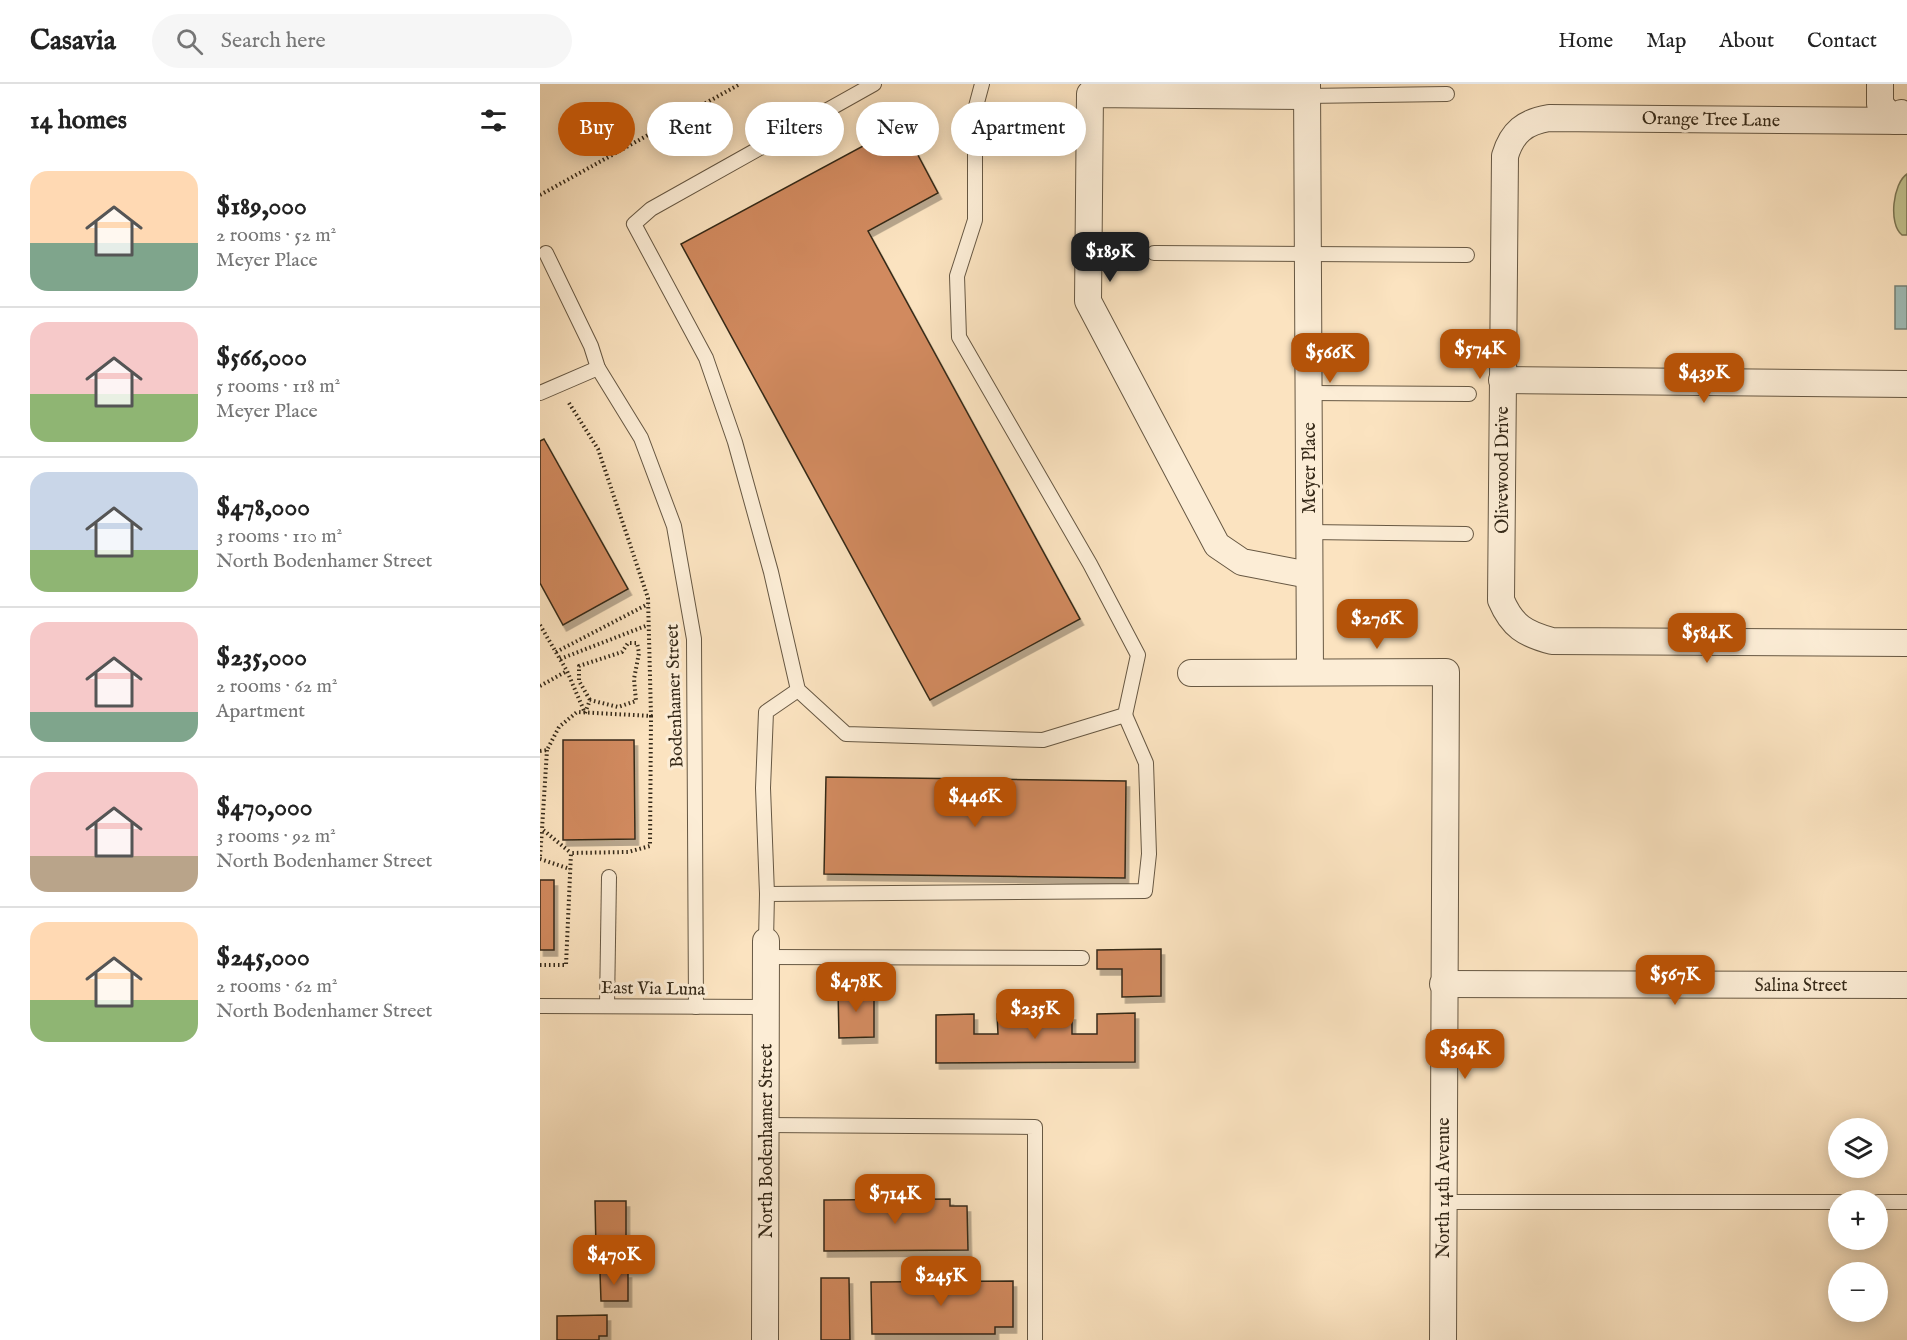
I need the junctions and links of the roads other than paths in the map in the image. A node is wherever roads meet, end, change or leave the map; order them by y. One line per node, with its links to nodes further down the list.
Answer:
1 (874, 84): 24 (lane)
2 (982, 84): 25 (lane)
3 (1880, 84): 6 (street)
4 (1306, 90): 5 (lane); 10 (street, Meyer Place); 20 (street)
5 (1448, 94)
6 (1903, 116): 7 (street, Orange Tree Lane)
7 (1518, 130): 13 (street, Olivewood Drive)
8 (546, 253): 12 (lane, Bodenhamer Street)
9 (1154, 253): 10 (lane)
10 (1307, 254): 11 (lane); 16 (street, Meyer Place)
11 (1467, 255)
12 (598, 368): 15 (lane); 34 (lane, Bodenhamer Street)
13 (1502, 380): 14 (street); 21 (street, Olivewood Drive)
14 (1907, 384)
15 (540, 393)
16 (1308, 393): 17 (lane); 18 (street, Meyer Place)
17 (1469, 394)
18 (1309, 532): 19 (lane); 20 (street, Meyer Place)
19 (1466, 534)
20 (1309, 575): 22 (street, Meyer Place)
21 (1907, 643)
22 (1310, 672): 23 (street); 30 (street, North 14th Avenue)
23 (1191, 673)
24 (798, 690): 25 (lane); 27 (lane)
25 (1125, 715): 27 (lane)
26 (609, 877): 32 (lane)
27 (767, 894): 28 (lane)
28 (766, 949): 29 (lane); 35 (street, North Bodenhamer Street)
29 (1082, 958)
30 (1443, 984): 31 (street, Salina Street); 37 (street, North 14th Avenue)
31 (1907, 985)
32 (607, 1005): 33 (lane, East Via Luna); 34 (lane, East Via Luna)
33 (540, 1006)
34 (696, 1007): 35 (lane, East Via Luna)
35 (766, 1007): 36 (street, North Bodenhamer Street)
36 (765, 1125): 41 (street, North Bodenhamer Street); 42 (lane)
37 (1443, 1202): 38 (lane); 43 (street, North 14th Avenue)
38 (1828, 1202)
39 (1888, 1202): 40 (lane)
40 (1907, 1202)
41 (765, 1340)
42 (1035, 1340)
43 (1443, 1340)

